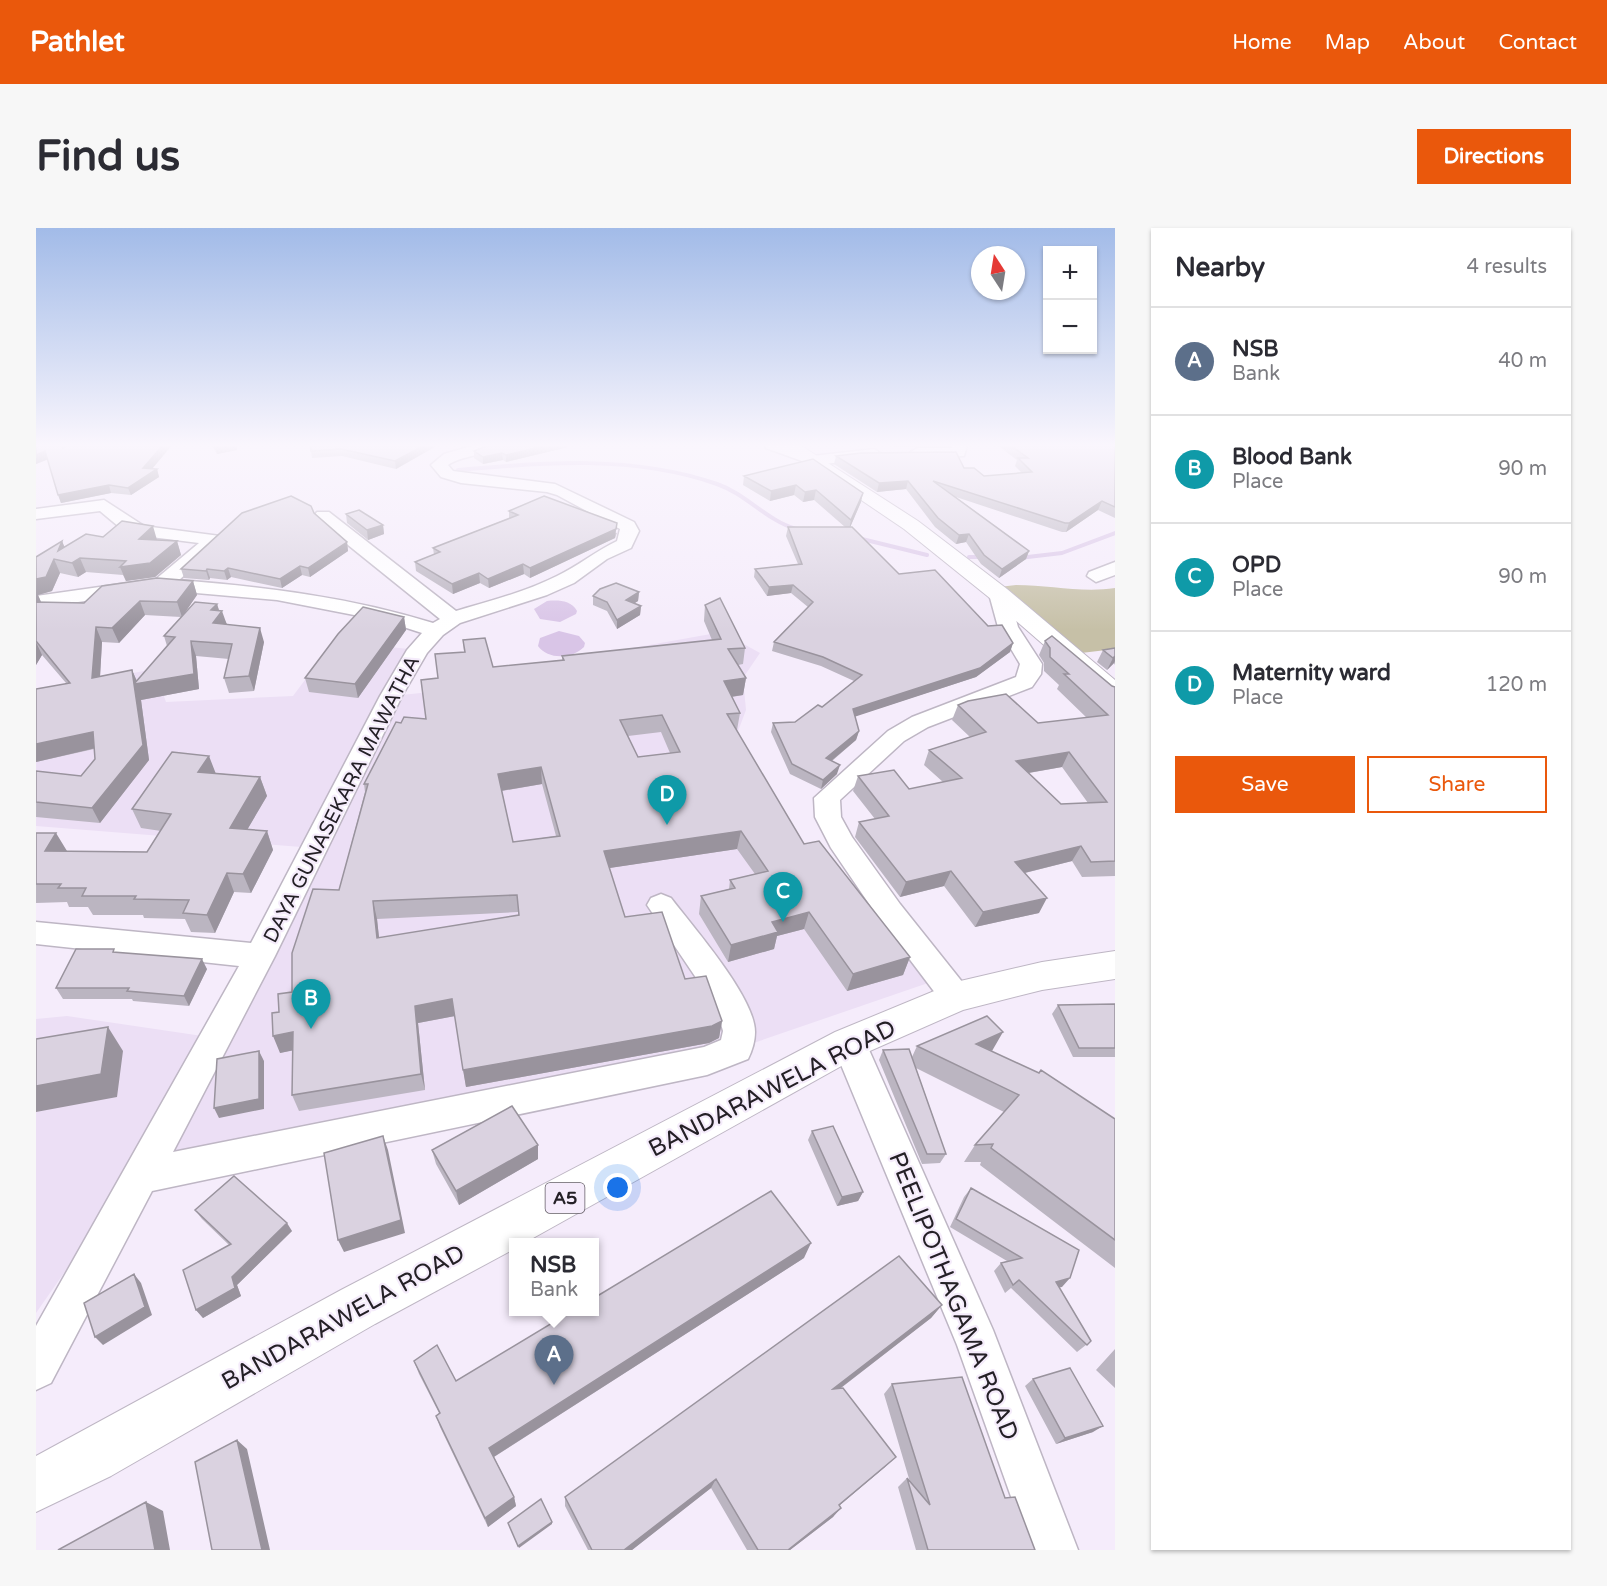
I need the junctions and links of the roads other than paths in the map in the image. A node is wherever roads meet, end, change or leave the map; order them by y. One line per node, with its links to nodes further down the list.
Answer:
1 (91, 507): 5 (street)
2 (106, 507): 9 (street)
3 (591, 507): 12 (street)
4 (883, 507): 10 (main road)
5 (36, 514)
6 (323, 516): 12 (street)
7 (1115, 568): 8 (street)
8 (1096, 576)
9 (162, 585): 11 (street); 12 (street)
10 (999, 594): 13 (main road); 18 (street)
11 (36, 602)
12 (444, 625): 16 (street, DAYA GUNASEKARA MAWATHA)
13 (1115, 693)
14 (661, 905): 20 (street)
15 (36, 933): 16 (street)
16 (260, 956): 20 (street, DAYA GUNASEKARA MAWATHA)
17 (1115, 965): 18 (main road, BANDARAWELA ROAD / A5)
18 (956, 997): 19 (main road, BANDARAWELA ROAD / A5)
19 (849, 1043): 22 (main road, BANDARAWELA ROAD / A5); 23 (street, PEELIPOTHAGAMA ROAD)
20 (144, 1174): 21 (street, DAYA GUNASEKARA MAWATHA)
21 (36, 1368)
22 (36, 1485)
23 (1054, 1550)

